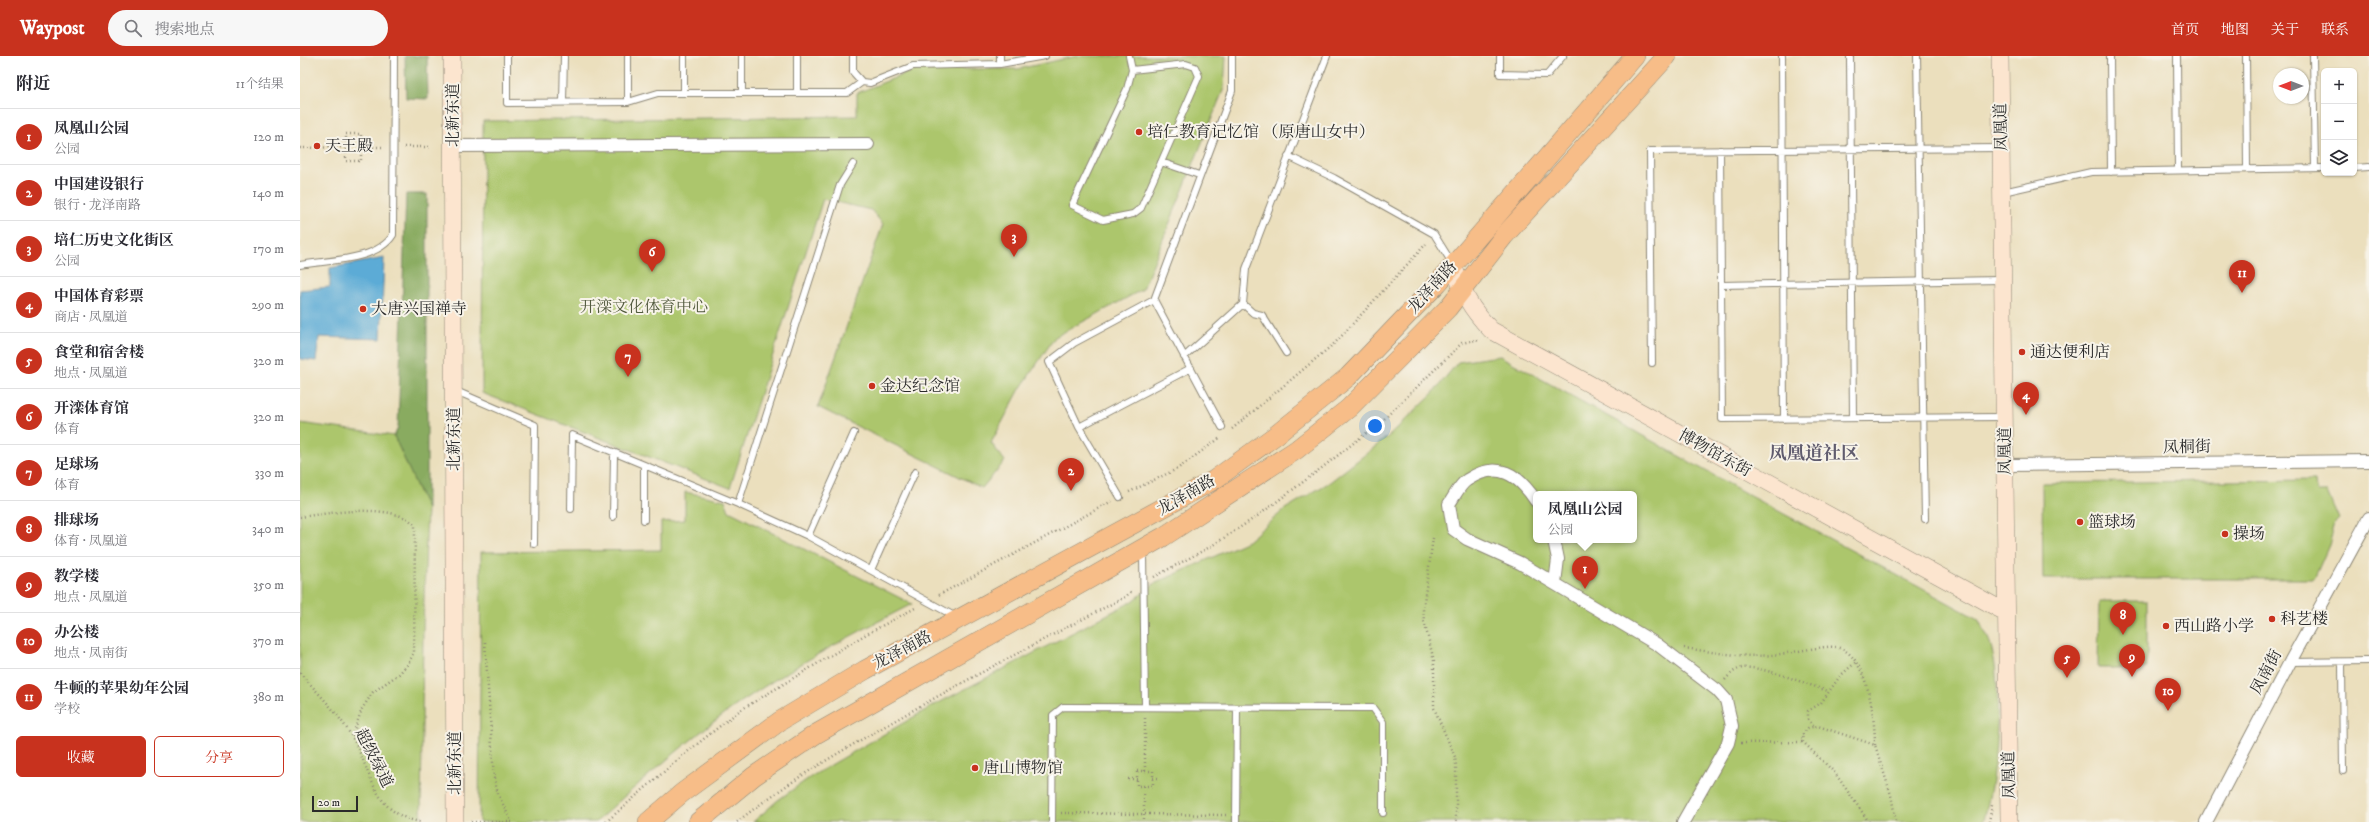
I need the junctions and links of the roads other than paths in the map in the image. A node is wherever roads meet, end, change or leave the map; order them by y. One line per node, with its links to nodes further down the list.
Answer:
1 (394, 56): 54 (lane)
2 (452, 56): 36 (street, 北新东道)
3 (507, 56): 33 (lane)
4 (564, 56): 33 (lane)
5 (628, 56): 34 (lane)
6 (684, 56): 30 (lane)
7 (742, 56): 31 (lane)
8 (797, 56): 32 (lane)
9 (853, 56): 29 (lane)
10 (1000, 56): 27 (lane)
11 (1045, 56): 27 (lane)
12 (1129, 56): 28 (lane)
13 (1232, 56): 52 (lane)
14 (1328, 56): 42 (lane)
15 (1500, 56): 16 (lane)
16 (1563, 56)
17 (1635, 56): 55 (main road, 龙泽南路)
18 (1667, 56): 61 (main road, 龙泽南路)
19 (1782, 56): 41 (lane)
20 (1850, 56): 39 (lane)
21 (1917, 56): 37 (lane)
22 (2000, 56): 38 (street, 凤凰道)
23 (2110, 56): 51 (lane)
24 (2177, 56): 50 (lane)
25 (2246, 56): 45 (lane)
26 (2314, 56): 46 (lane)
27 (1000, 64): 29 (lane)
28 (1132, 70): 43 (lane); 43 (lane)
29 (862, 82): 32 (lane)
30 (684, 92): 31 (lane); 34 (lane)
31 (742, 93): 32 (lane)
32 (797, 93)
33 (563, 102): 34 (lane)
34 (628, 102)
35 (868, 144): 36 (street)
36 (453, 146): 68 (street, 北新东道)
37 (1919, 148): 38 (lane); 39 (lane); 57 (lane)
38 (2001, 148): 53 (street, 凤凰道)
39 (1851, 149): 41 (lane); 58 (lane)
40 (1720, 150): 41 (lane); 60 (lane); 66 (lane)
41 (1782, 150): 59 (lane)
42 (1288, 156): 55 (lane); 63 (lane)
43 (1161, 162): 52 (lane)
44 (853, 164): 83 (lane)
45 (2247, 168): 46 (lane); 50 (lane)
46 (2315, 168): 47 (lane)
47 (2321, 168)
48 (2357, 168): 49 (lane)
49 (2369, 168)
50 (2178, 170): 51 (lane)
51 (2111, 172): 53 (lane)
52 (1199, 175): 62 (lane)
53 (2002, 192): 56 (street, 凤凰道)
54 (300, 265)
55 (1453, 265): 61 (street, 博物馆东街); 96 (main road, 龙泽南路)
56 (2003, 280): 57 (lane); 69 (street, 凤凰道)
57 (1921, 281): 58 (lane); 71 (lane)
58 (1852, 282): 59 (lane); 70 (lane)
59 (1783, 283): 60 (lane); 72 (lane)
60 (1721, 285): 72 (lane)
61 (1461, 288): 92 (main road, 龙泽南路); 95 (street, 博物馆东街)
62 (1154, 300): 65 (lane); 73 (lane)
63 (1243, 304): 64 (lane); 65 (lane)
64 (1286, 353)
65 (1184, 357): 67 (lane)
66 (1652, 363)
67 (1191, 368): 73 (lane); 74 (lane)
68 (454, 390): 91 (lane); 104 (street, 北新东道)
69 (2004, 417): 71 (lane); 78 (street, 凤凰道)
70 (1853, 418): 71 (lane); 72 (lane)
71 (1923, 418): 86 (lane)
72 (1784, 419)
73 (1079, 427): 81 (lane)
74 (1222, 427)
75 (854, 433): 89 (lane)
76 (614, 453): 79 (lane); 84 (lane); 85 (lane)
77 (2369, 460): 78 (street, 凤桐街)
78 (2005, 465): 95 (street, 凤凰道)
79 (644, 466): 83 (lane); 87 (lane)
80 (915, 472): 93 (lane)
81 (1120, 497)
82 (1533, 497): 94 (street)
83 (738, 504): 89 (lane)
84 (571, 509)
85 (613, 517)
86 (1925, 519)
87 (644, 520)
88 (2368, 522): 98 (street, 凤南街)
89 (808, 536): 93 (lane)
90 (1555, 543): 94 (street)
91 (534, 544)
92 (1143, 548): 100 (lane); 106 (main road, 龙泽南路)
93 (871, 570): 96 (lane)
94 (1555, 583): 109 (street)
95 (2007, 613): 110 (street, 凤凰道)
96 (959, 619): 105 (main road, 龙泽南路)
97 (2369, 661): 99 (lane)
98 (2290, 662): 99 (lane); 111 (street, 凤南街)
99 (2342, 662): 102 (lane)
100 (1145, 706): 101 (lane); 107 (lane)
101 (1236, 708): 103 (lane); 108 (lane)
102 (2344, 770)
103 (1384, 813)
104 (455, 822)
105 (648, 822)
106 (698, 822)
107 (1052, 822)
108 (1236, 822)
109 (1683, 822)
110 (2009, 822)
111 (2206, 822)

